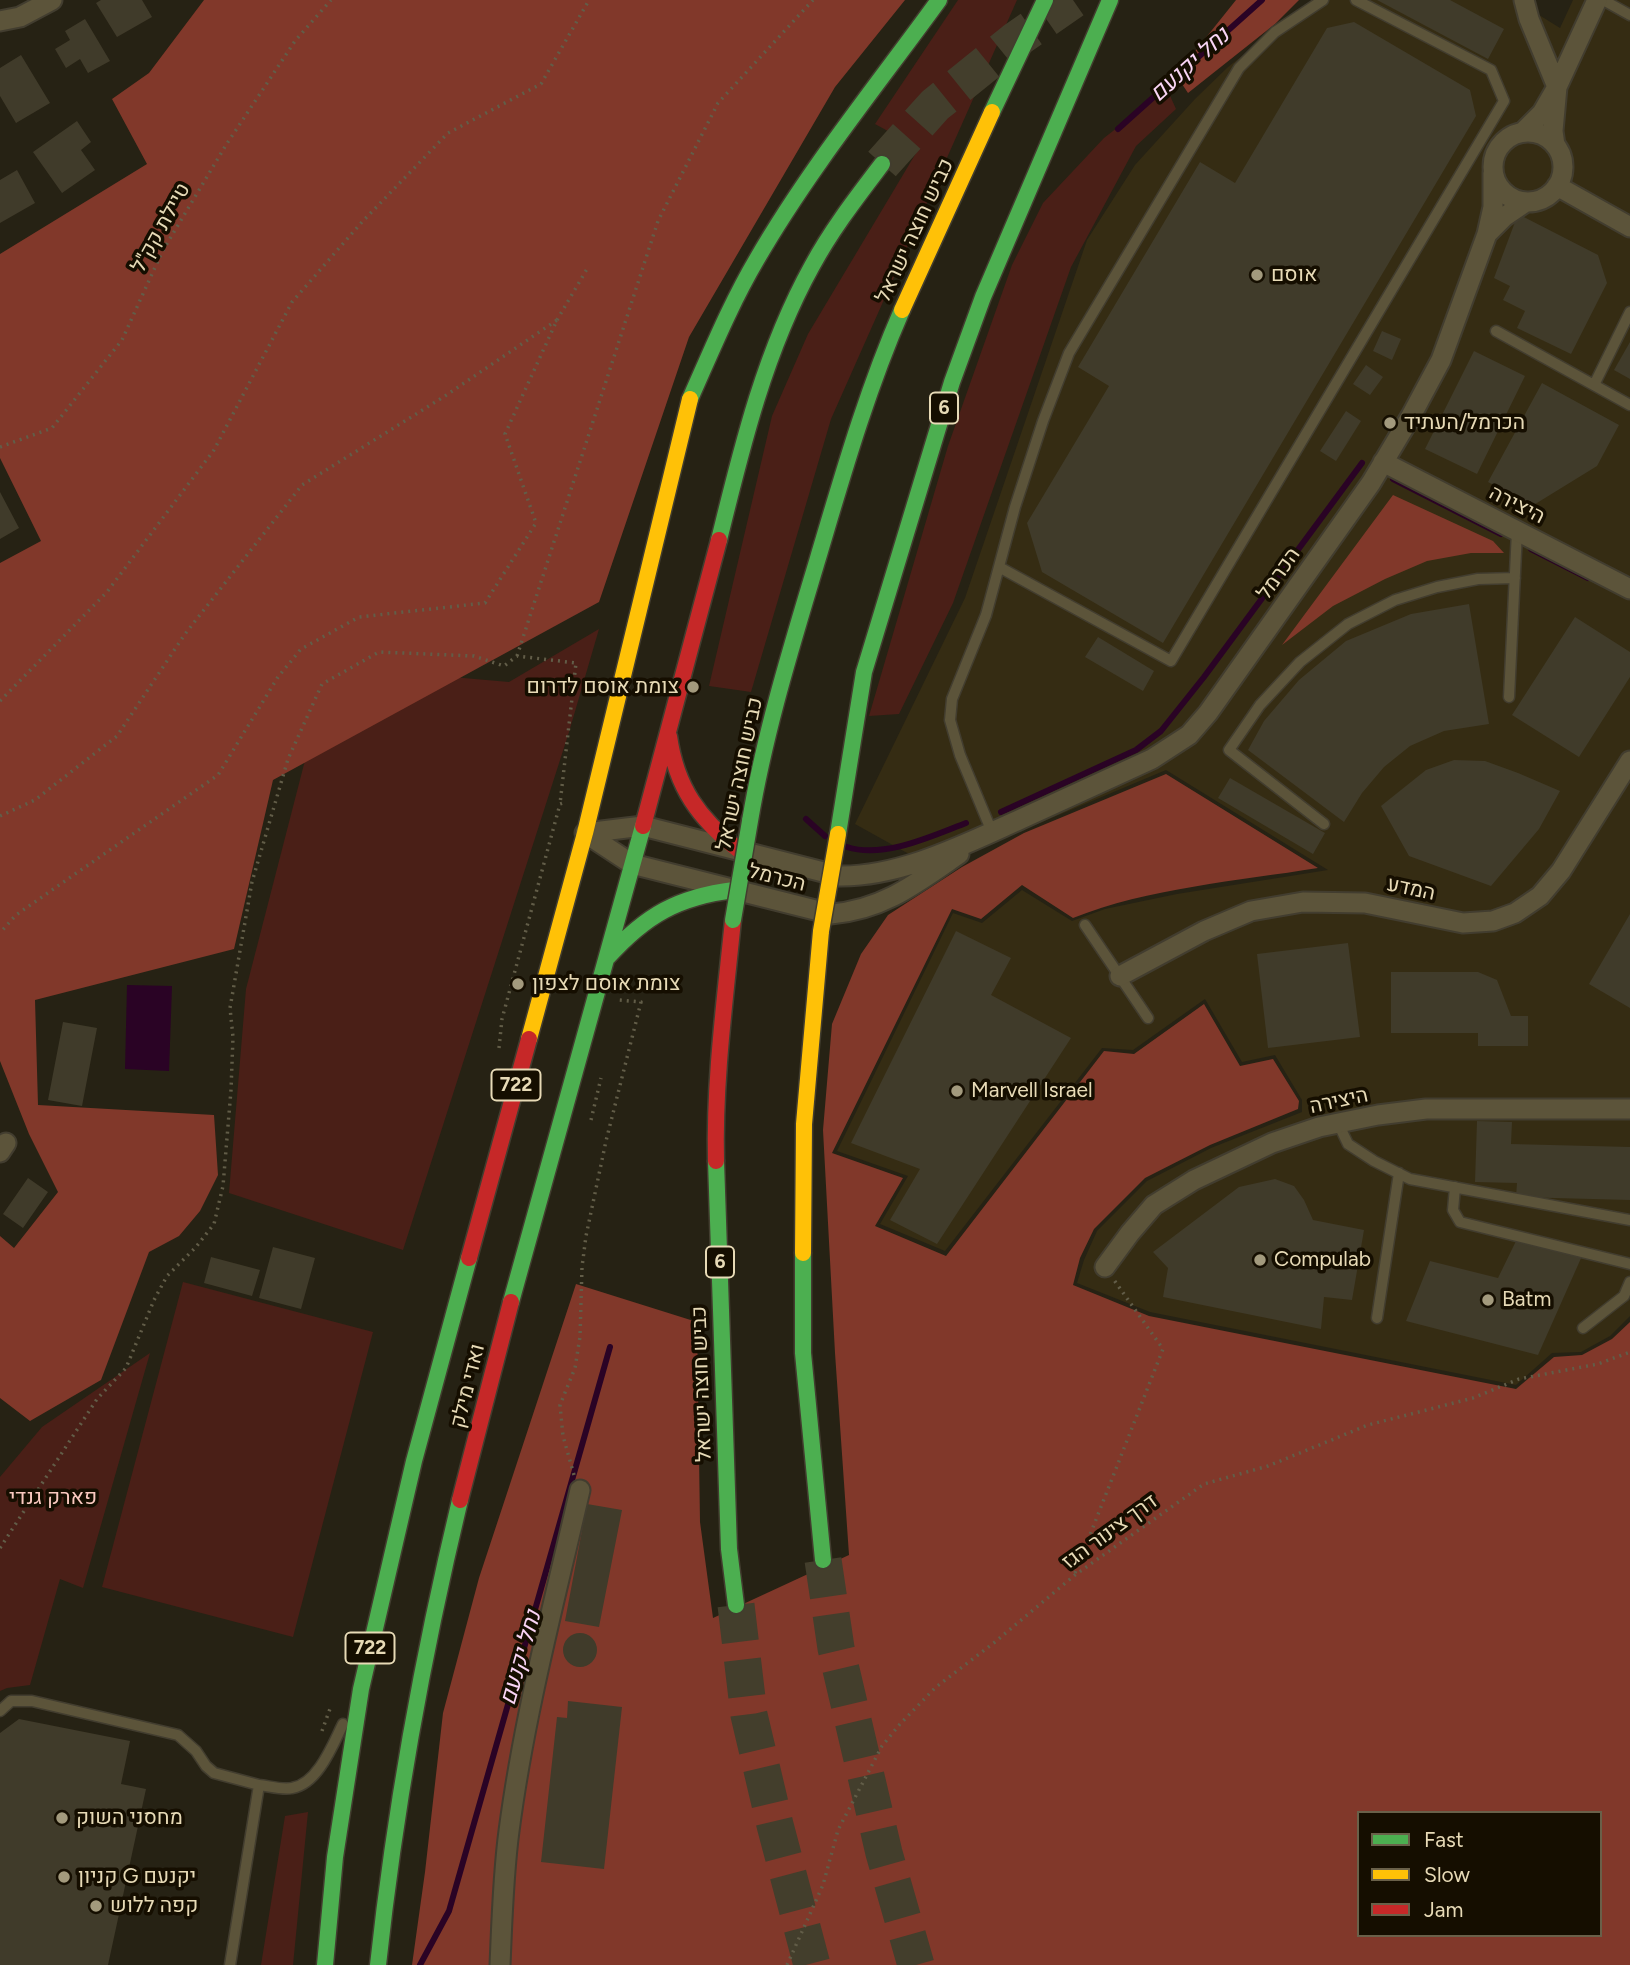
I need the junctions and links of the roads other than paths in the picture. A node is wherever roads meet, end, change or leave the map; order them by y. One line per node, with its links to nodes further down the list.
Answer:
1 (51, 0): 11 (street)
2 (939, 0): 36 (main road, ואדי מילק)
3 (1045, 0): 56 (main road, כביש חוצה ישראל / 6, bridge)
4 (1110, 0): 55 (main road, 6, bridge)
5 (1323, 0): 27 (lane)
6 (1356, 0): 27 (lane)
7 (1524, 0): 12 (street)
8 (1597, 0): 12 (street)
9 (1604, 0): 10 (lane)
10 (1630, 15)
11 (0, 21)
12 (1557, 87): 13 (street); 14 (street)
13 (1523, 132): 14 (street); 16 (street)
14 (1555, 145): 17 (street)
15 (882, 164): 31 (main road, ואדי מילק)
16 (1493, 173): 18 (street); 20 (street, הכרמל)
17 (1557, 187): 18 (street); 19 (street)
18 (1525, 202): 20 (street, הכרמל)
19 (1630, 227)
20 (1487, 234): 25 (street, הכרמל)
21 (1630, 312): 23 (lane)
22 (1496, 331): 23 (lane)
23 (1594, 385): 24 (lane)
24 (1630, 405)
25 (1383, 463): 26 (street, היצירה); 35 (street, הכרמל)
26 (1517, 531): 28 (lane); 29 (street, היצירה)
27 (999, 568): 35 (lane)
28 (1514, 578): 30 (lane); 33 (lane)
29 (1630, 589)
30 (1509, 697)
31 (669, 733): 34 (main road, ואדי מילק); 37 (main road)
32 (1630, 761): 42 (street, המדע)
33 (1324, 824)
34 (643, 826): 36 (street, הכרמל); 37 (street, הכרמל); 38 (main road, ואדי מילק / 722)
35 (992, 832): 37 (street, הכרמל); 39 (street, הכרמל)
36 (585, 833): 38 (street, הכרמל); 57 (main road, ואדי מילק / 722)
37 (739, 850)
38 (632, 864): 39 (street, הכרמל); 41 (main road, ואדי מילק / 722)
39 (733, 890): 41 (main road)
40 (1085, 925): 42 (lane)
41 (605, 961): 62 (main road, ואדי מילק / 722)
42 (1120, 976): 43 (lane)
43 (1148, 1018)
44 (1630, 1109): 45 (street, היצירה)
45 (1338, 1124): 46 (lane); 50 (street, היצירה)
46 (1399, 1173): 47 (lane); 52 (lane)
47 (1455, 1187): 48 (lane); 49 (lane)
48 (1630, 1220)
49 (1630, 1264)
50 (1105, 1267)
51 (1630, 1282): 53 (lane)
52 (1377, 1318)
53 (1583, 1328)
54 (580, 1490): 63 (street)
55 (823, 1560)
56 (736, 1605)
57 (361, 1689): 59 (lane); 61 (main road, ואדי מילק / 722)
58 (0, 1711): 59 (lane)
59 (259, 1784): 60 (lane)
60 (230, 1965)
61 (324, 1965)
62 (378, 1965)
63 (500, 1965)

